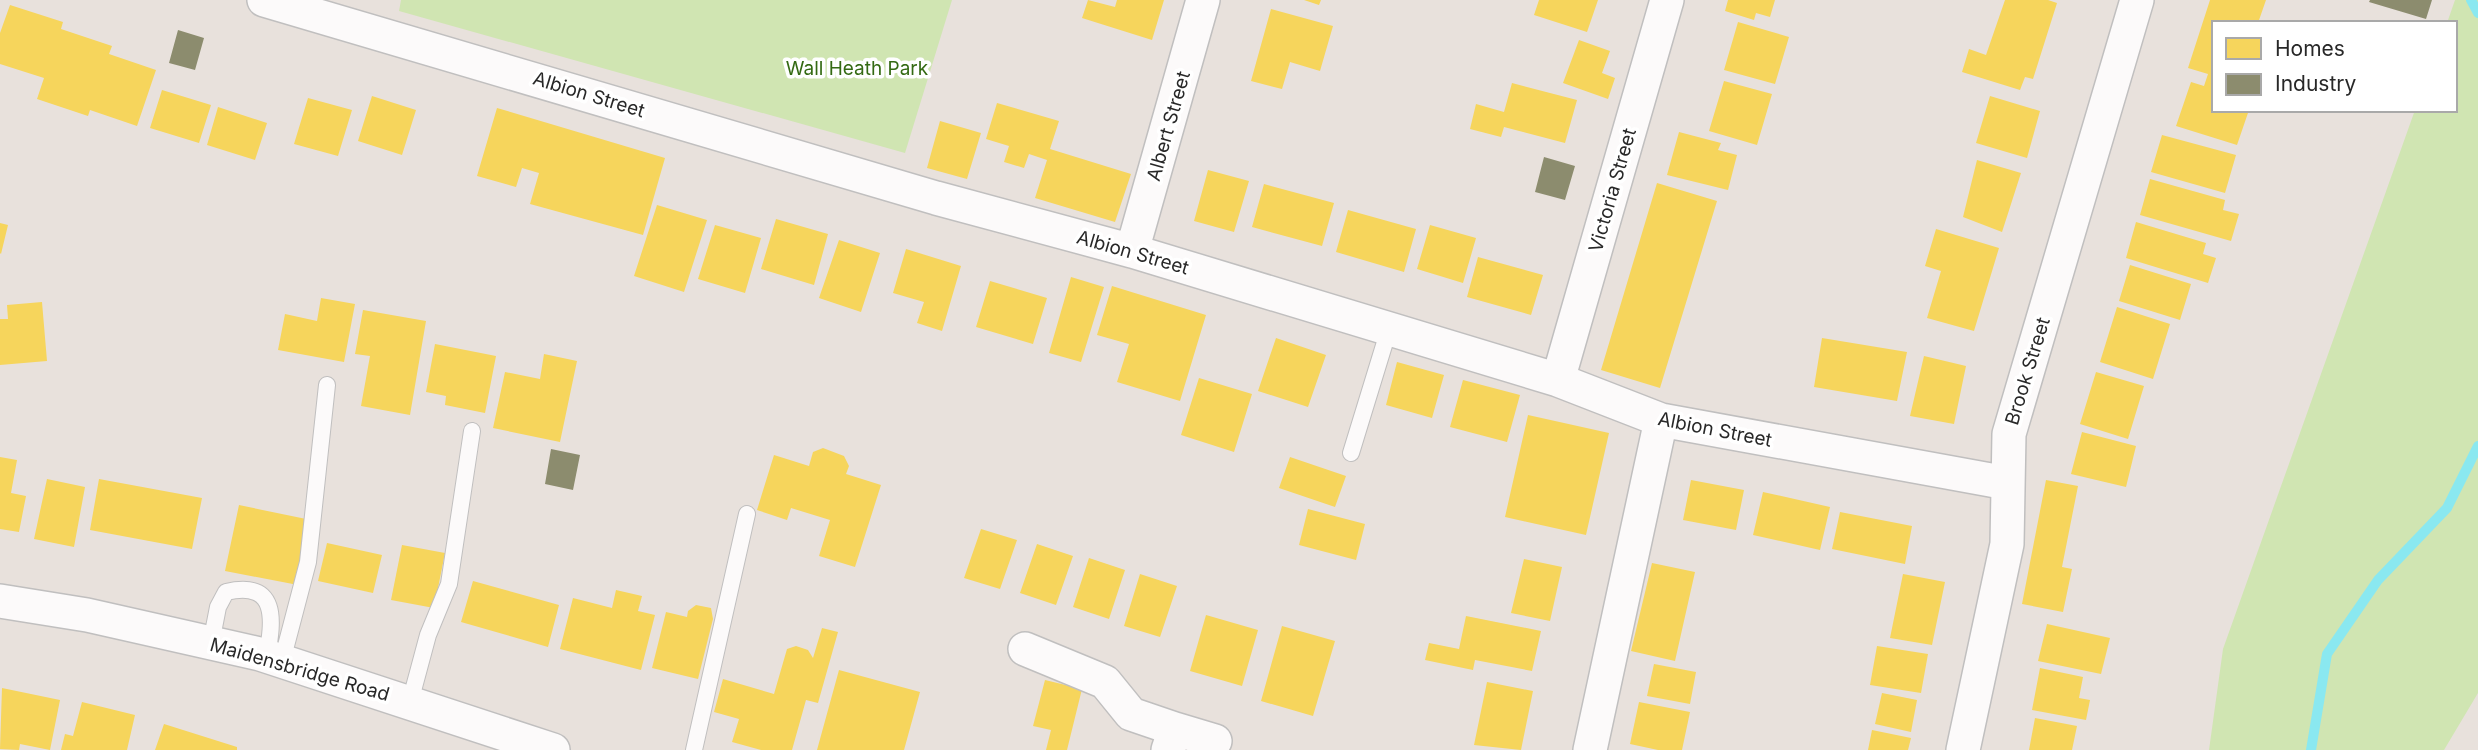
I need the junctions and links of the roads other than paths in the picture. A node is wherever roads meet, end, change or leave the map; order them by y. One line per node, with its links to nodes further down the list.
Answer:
1 (264, 0): 5 (street, Albion Street)
2 (1203, 0): 5 (street, Albert Street)
3 (1667, 0): 7 (street, Victoria Street)
4 (2137, 0): 12 (street, Brook Street)
5 (1132, 251): 6 (street, Albion Street)
6 (1389, 329): 7 (street, Albion Street); 11 (lane)
7 (1558, 380): 9 (street, Albion Street)
8 (327, 385): 17 (lane)
9 (1661, 420): 12 (street, Albion Street); 23 (street)
10 (472, 431): 18 (lane)
11 (1351, 453)
12 (2007, 483): 24 (street, Brook Street)
13 (747, 514): 22 (lane)
14 (0, 601): 15 (street, Maidensbridge Road)
15 (211, 643): 17 (street, Maidensbridge Road); 17 (lane)
16 (1025, 649): 19 (street)
17 (275, 659): 18 (street, Maidensbridge Road)
18 (410, 702): 21 (street, Maidensbridge Road)
19 (1172, 739): 20 (street)
20 (1215, 741)
21 (552, 750)
22 (694, 750)
23 (1590, 750)
24 (1963, 750)

